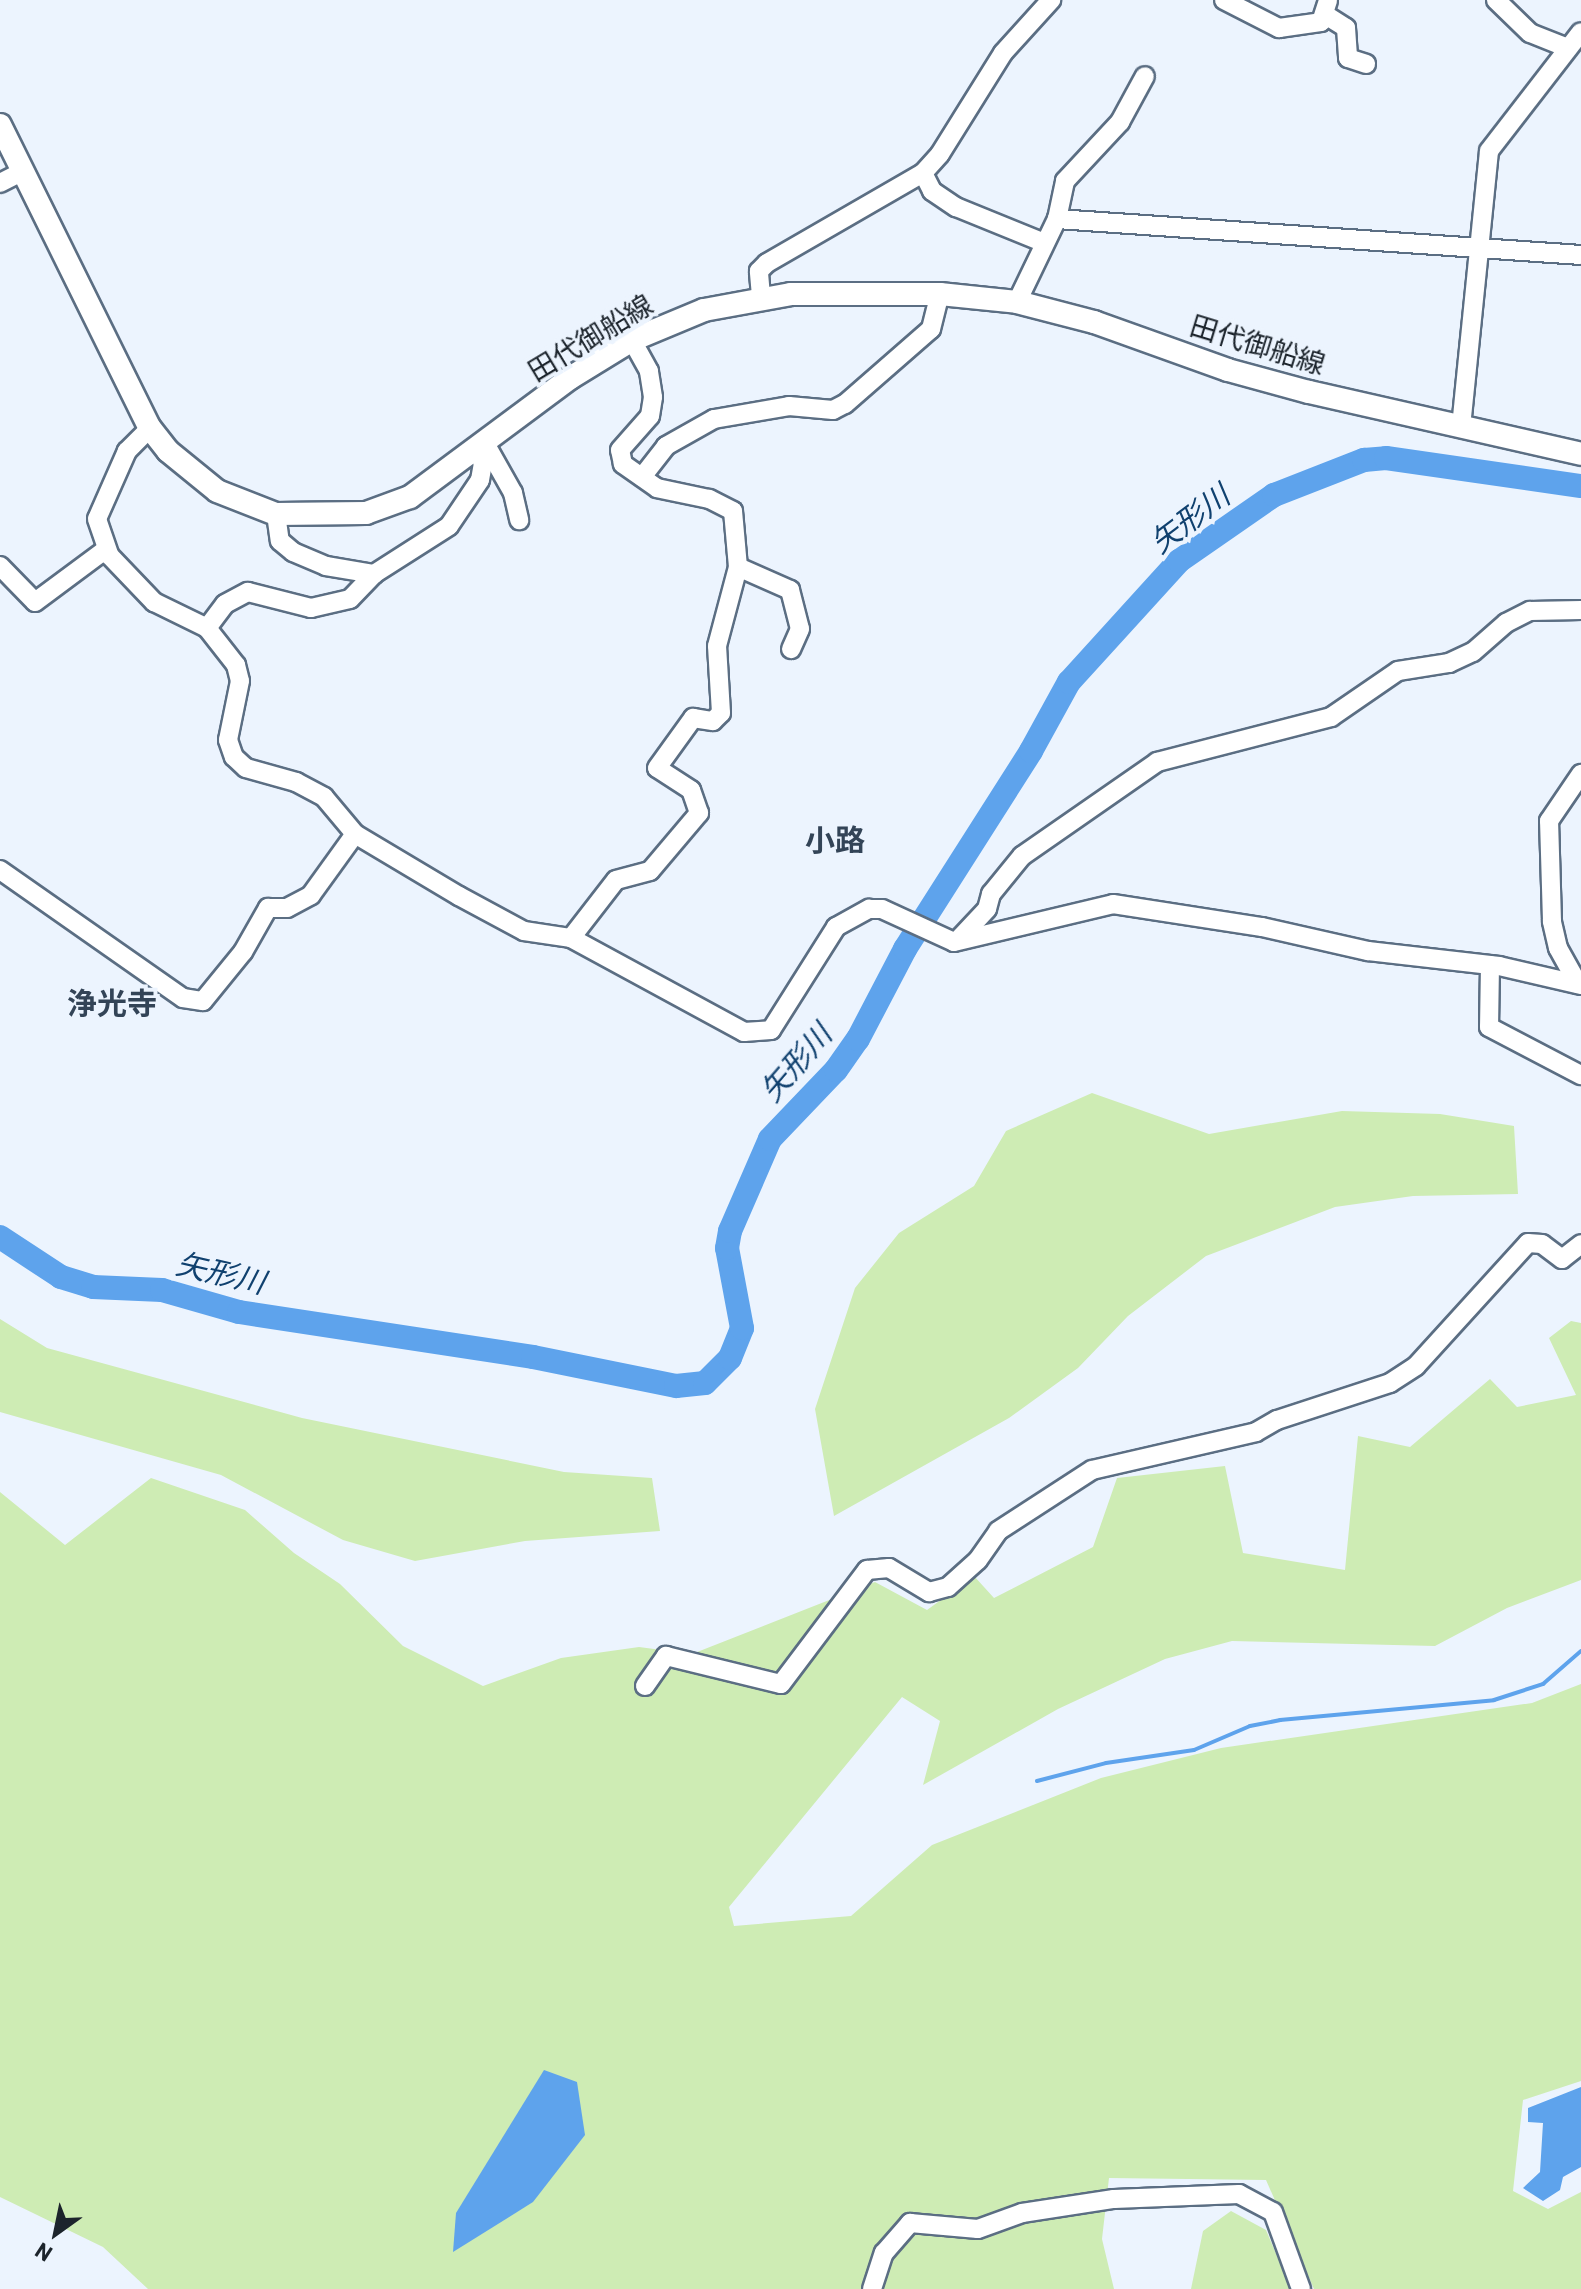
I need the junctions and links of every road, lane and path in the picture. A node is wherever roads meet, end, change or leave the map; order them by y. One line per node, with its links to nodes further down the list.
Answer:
1 (1051, 0): 11 (street)
2 (1224, 0): 4 (street)
3 (1496, 0): 6 (street)
4 (1326, 7): 7 (street)
5 (1581, 32): 6 (street)
6 (1568, 48): 15 (street)
7 (1366, 64)
8 (1145, 76): 13 (street)
9 (0, 125): 10 (main road, 田代御船線)
10 (22, 172): 12 (street); 22 (main road, 田代御船線)
11 (923, 173): 14 (street); 18 (street)
12 (0, 183)
13 (1057, 219): 14 (street); 15 (street)
14 (1042, 242): 19 (street)
15 (1479, 250): 16 (street); 21 (street)
16 (1581, 255)
17 (940, 294): 18 (main road, 田代御船線); 19 (main road, 田代御船線); 25 (street)
18 (761, 296): 20 (main road, 田代御船線)
19 (1017, 302): 21 (main road, 田代御船線)
20 (632, 340): 23 (main road, 田代御船線); 25 (street)
21 (1461, 427): 24 (main road, 田代御船線)
22 (150, 428): 26 (main road, 田代御船線); 28 (street)
23 (482, 448): 26 (main road, 田代御船線); 27 (street); 31 (street)
24 (1581, 454)
25 (642, 477): 30 (street)
26 (276, 514): 31 (street)
27 (519, 520)
28 (105, 550): 29 (street); 33 (street)
29 (0, 566)
30 (738, 567): 34 (street); 38 (street)
31 (374, 574): 33 (street)
32 (1581, 610): 39 (street)
33 (207, 628): 36 (street)
34 (791, 649)
35 (1581, 774): 41 (street)
36 (355, 834): 37 (street); 38 (street)
37 (0, 870)
38 (571, 938): 39 (street)
39 (952, 940): 40 (street)
40 (1490, 965): 41 (street); 42 (street)
41 (1580, 985)
42 (1581, 1075)
43 (1581, 1244): 44 (street)
44 (645, 1686)
45 (872, 2289): 46 (street)
46 (1301, 2289)

